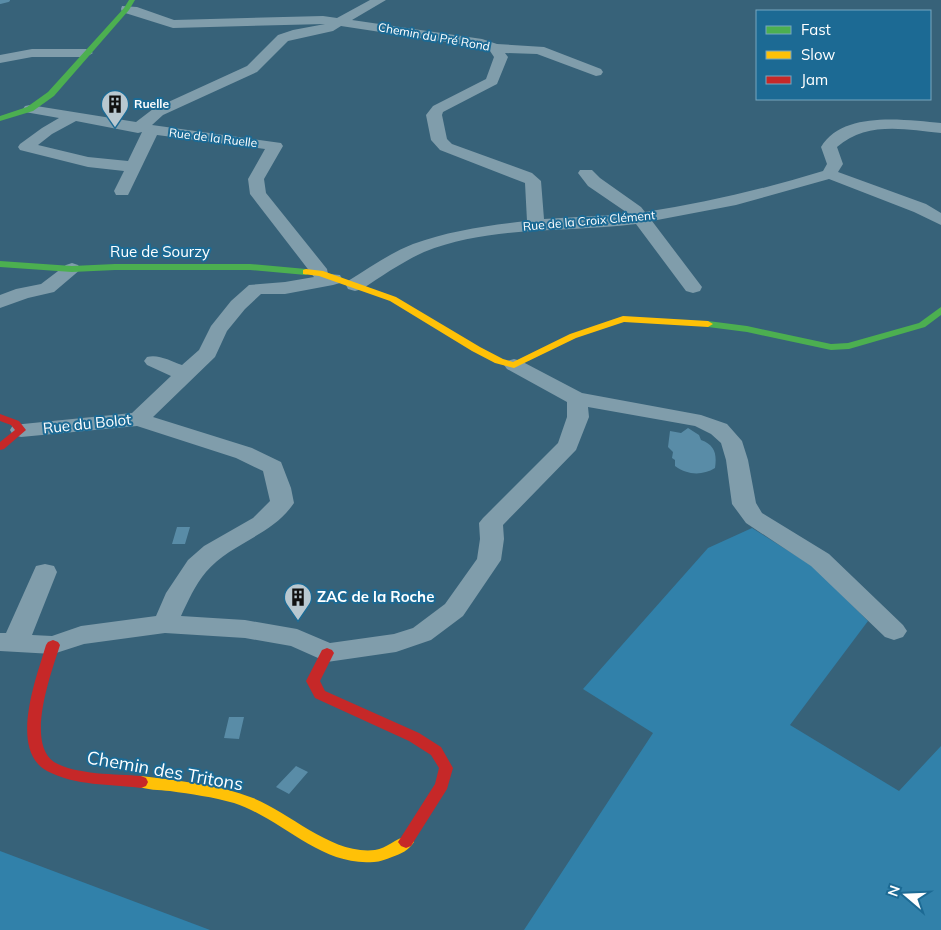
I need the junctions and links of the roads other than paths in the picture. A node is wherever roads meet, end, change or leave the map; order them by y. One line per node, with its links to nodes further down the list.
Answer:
1 (380, 0): 3 (street)
2 (130, 4): 3 (street, Chemin du Pré Rond); 5 (street)
3 (339, 21): 4 (street, Chemin du Pré Rond); 12 (street)
4 (495, 48): 7 (street); 21 (street, Chemin du Pré Rond)
5 (86, 53): 6 (street); 8 (street)
6 (1, 58)
7 (596, 72)
8 (30, 109): 9 (street, Rue de la Ruelle); 10 (street)
9 (72, 117): 12 (street, Rue de la Ruelle); 13 (street)
10 (0, 119)
11 (941, 128): 15 (street)
12 (144, 129): 13 (street); 24 (street, Rue de la Ruelle)
13 (134, 167): 16 (street)
14 (586, 173): 19 (street)
15 (829, 174): 17 (street); 19 (street, Rue de la Croix Clément)
16 (122, 192)
17 (920, 208): 18 (street); 20 (street)
18 (941, 208)
19 (641, 218): 21 (street, Rue de la Croix Clément); 26 (street)
20 (941, 220)
21 (537, 225): 25 (street, Rue de la Croix Clément)
22 (0, 264): 23 (street, Rue de Sourzy)
23 (72, 269): 24 (street, Rue de Sourzy); 27 (street)
24 (327, 276): 25 (street, Rue de Sourzy); 31 (street, Rue du Bolot)
25 (355, 285): 30 (street, Rue de Sourzy)
26 (694, 287)
27 (0, 302)
28 (941, 310): 30 (street)
29 (154, 361): 31 (street)
30 (514, 364): 32 (street)
31 (184, 374): 34 (street, Rue du Bolot)
32 (577, 400): 39 (street); 42 (street)
33 (0, 417): 35 (street)
34 (138, 420): 35 (street, Rue du Bolot); 38 (street)
35 (21, 430): 36 (street)
36 (0, 447)
37 (44, 572): 40 (street)
38 (165, 624): 41 (street); 42 (street)
39 (894, 631)
40 (8, 643): 41 (street)
41 (53, 645): 42 (street, Chemin des Tritons)
42 (327, 653)

